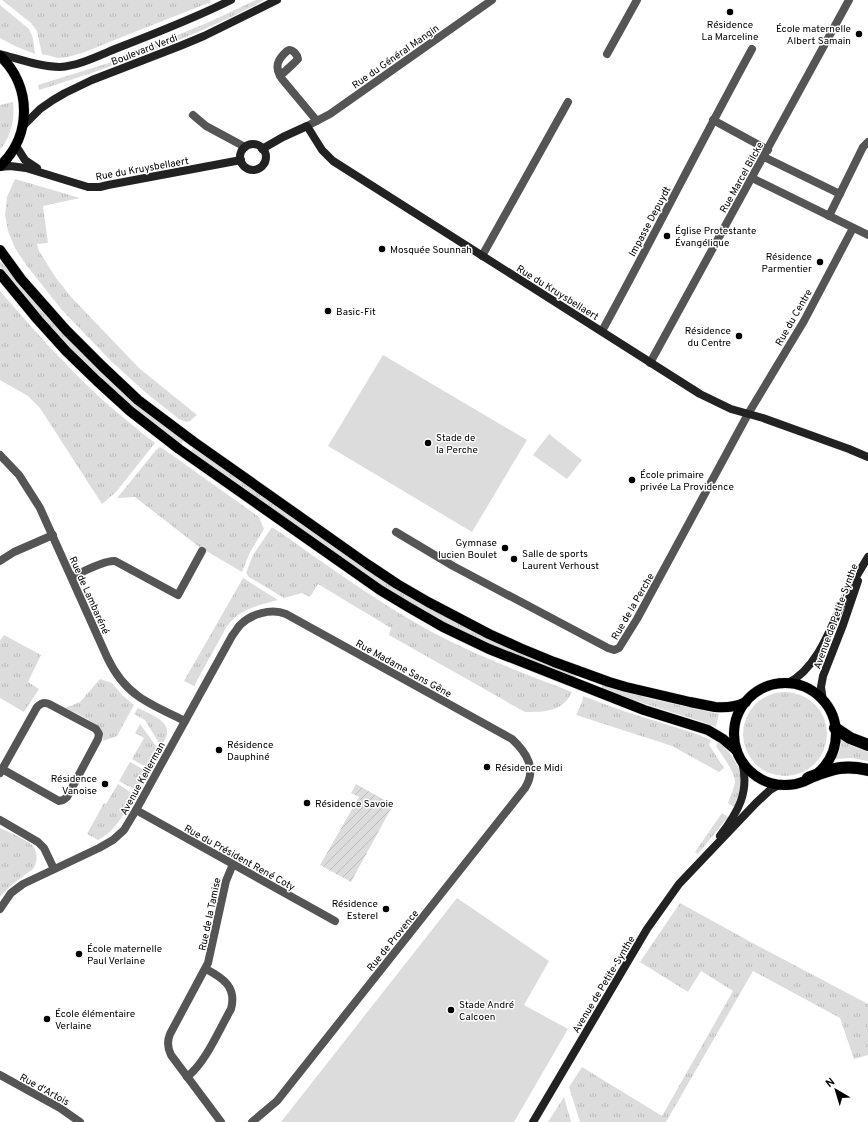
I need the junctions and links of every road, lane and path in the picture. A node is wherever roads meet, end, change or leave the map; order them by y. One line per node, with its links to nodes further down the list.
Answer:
1 (231, 0): 8 (street, Boulevard Verdi)
2 (278, 0): 14 (street, Boulevard Verdi)
3 (492, 0): 13 (street, Rue du Général Mangin)
4 (637, 0): 7 (street)
5 (849, 0): 20 (street, Rue Marcel Bilcke)
6 (752, 49): 12 (street, Impasse Depuydt)
7 (607, 54)
8 (0, 55): 14 (main road)
9 (280, 76): 13 (street)
10 (568, 102): 30 (street)
11 (193, 115): 18 (street)
12 (713, 120): 20 (street); 32 (street, Impasse Depuydt)
13 (318, 121): 15 (street, Rue du Général Mangin)
14 (23, 126): 17 (main road)
15 (307, 126): 19 (street); 30 (street, Rue du Kruysbellaert)
16 (868, 142): 25 (street)
17 (16, 146): 22 (main road); 23 (street, Rue du Kruysbellaert)
18 (245, 147): 19 (street); 21 (street)
19 (262, 149): 21 (street)
20 (766, 154): 24 (street, Rue Marcel Bilcke); 25 (street)
21 (241, 160): 23 (street, Rue du Kruysbellaert)
22 (0, 167): 23 (street, Rue du Kruysbellaert)
23 (48, 174)
24 (752, 178): 26 (street); 33 (street, Rue Marcel Bilcke)
25 (840, 194): 26 (street)
26 (829, 216): 27 (street)
27 (853, 228): 28 (street); 34 (street, Rue du Centre)
28 (868, 235)
29 (0, 250): 46 (main road)
30 (482, 256): 32 (street, Rue du Kruysbellaert)
31 (0, 274): 50 (main road)
32 (602, 331): 33 (street, Rue du Kruysbellaert)
33 (650, 363): 34 (street, Rue du Kruysbellaert)
34 (748, 414): 36 (street, Rue du Kruysbellaert); 37 (street, Rue de la Perche)
35 (0, 455): 38 (street, Rue de Lambaréné)
36 (868, 457)
37 (396, 532)
38 (53, 535): 41 (street); 42 (street, Rue de Lambaréné)
39 (202, 551): 42 (street)
40 (867, 559): 44 (street, Avenue de Petite-Synthe); 45 (street, Avenue de Petite-Synthe)
41 (0, 561)
42 (72, 577): 47 (street, Rue de Lambaréné)
43 (260, 614): 47 (street, Avenue Kellerman); 51 (street, Rue Madame Sans Gêne)
44 (788, 683): 45 (main road); 46 (main road)
45 (823, 701): 48 (main road)
46 (746, 702): 50 (main road)
47 (185, 721): 57 (street, Avenue Kellerman)
48 (835, 728): 49 (highway); 55 (main road)
49 (868, 745)
50 (737, 751): 52 (main road)
51 (529, 762): 69 (street, Rue de Provence)
52 (742, 762): 56 (main road); 59 (street, Avenue de Petite-Synthe)
53 (868, 770): 55 (highway)
54 (1, 771): 54 (street)
55 (808, 778): 56 (main road)
56 (780, 784): 59 (street, Avenue de Petite-Synthe)
57 (136, 810): 60 (street, Rue du Président René Coty); 61 (street, Avenue Kellerman)
58 (0, 820): 61 (street)
59 (698, 863): 70 (street, Avenue de Petite-Synthe)
60 (233, 864): 63 (street, Rue du Président René Coty); 64 (street, Rue de la Tamise)
61 (54, 869): 62 (street, Avenue Kellerman)
62 (0, 909)
63 (335, 921)
64 (206, 969): 66 (street, Rue de la Tamise); 66 (street)
65 (0, 1075): 67 (street, Rue d'Artois)
66 (187, 1077): 68 (street, Rue de la Tamise)
67 (80, 1122)
68 (221, 1122)
69 (252, 1122)
70 (533, 1122)

